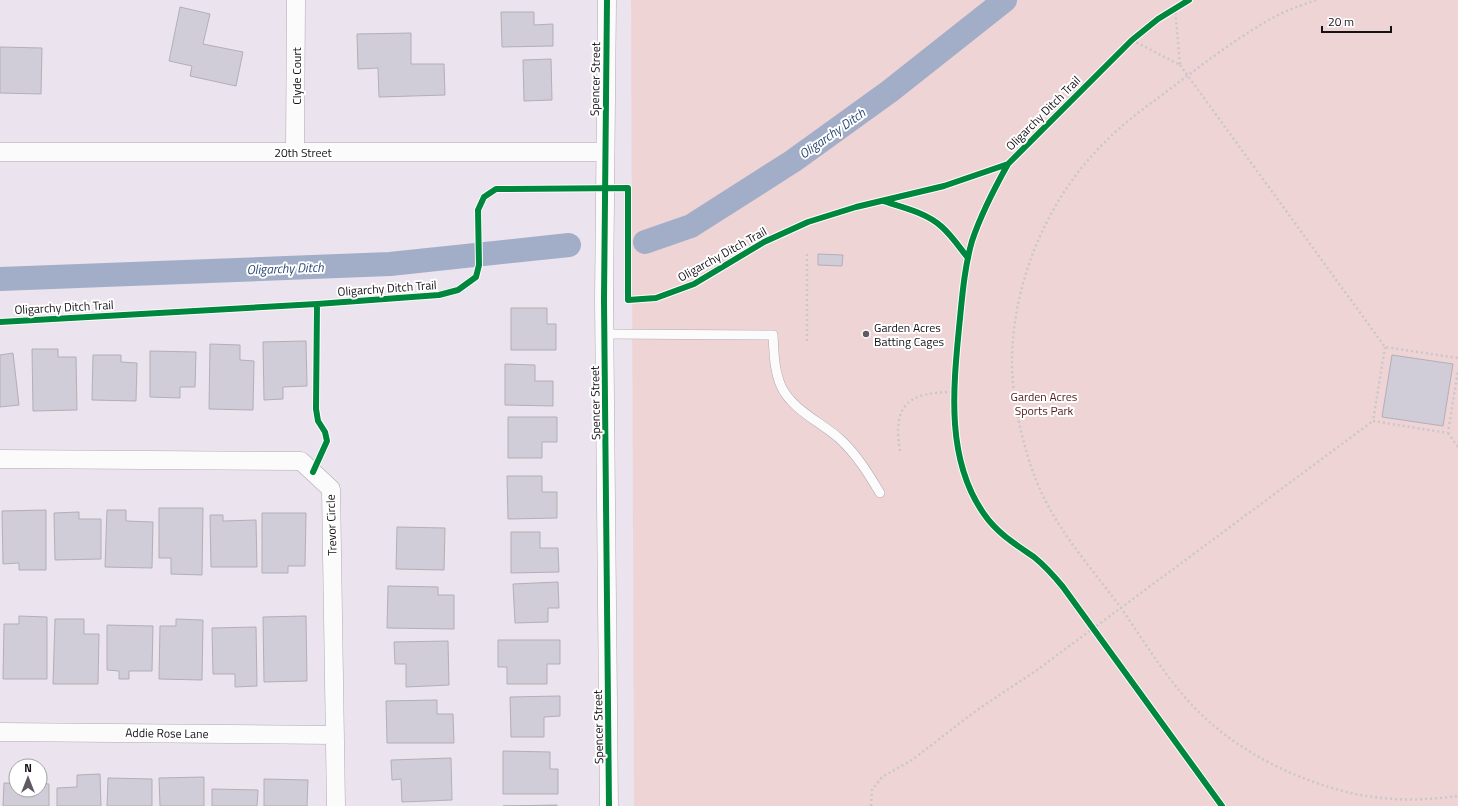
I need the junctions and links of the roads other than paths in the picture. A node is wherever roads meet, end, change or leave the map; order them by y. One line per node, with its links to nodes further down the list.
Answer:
1 (296, 0): 4 (street, Clyde Court)
2 (607, 0): 5 (street, Spencer Street)
3 (0, 152): 4 (street, 20th Street)
4 (295, 152): 5 (street, 20th Street)
5 (605, 152): 6 (street, Spencer Street)
6 (605, 334): 8 (lane); 12 (street, Spencer Street)
7 (0, 459): 10 (street, Trevor Circle)
8 (880, 492)
9 (0, 732): 10 (street, Addie Rose Lane)
10 (335, 735): 11 (street, Trevor Circle)
11 (336, 806)
12 (609, 806)

